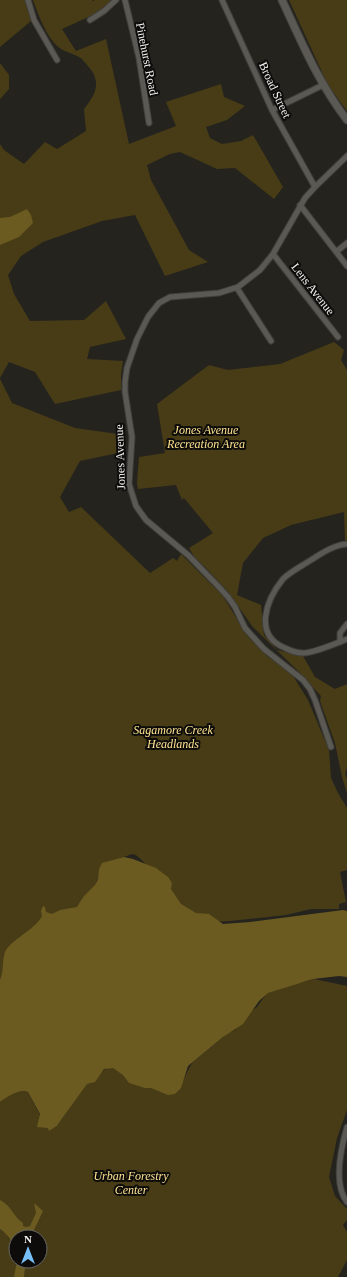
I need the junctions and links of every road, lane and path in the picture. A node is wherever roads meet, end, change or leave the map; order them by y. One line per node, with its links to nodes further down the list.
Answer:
1 (28, 0): 7 (street)
2 (116, 0): 6 (street)
3 (125, 0): 11 (street, Pinehurst Road)
4 (222, 0): 9 (street, Broad Street)
5 (282, 0): 8 (main road)
6 (90, 20)
7 (57, 60)
8 (323, 85): 9 (street); 10 (main road)
9 (272, 110): 13 (street, Broad Street)
10 (347, 120)
11 (149, 123)
12 (347, 156): 13 (street, Jones Avenue)
13 (315, 186): 14 (street, Jones Avenue)
14 (300, 206): 16 (street); 17 (street, Jones Avenue)
15 (347, 243): 16 (street)
16 (336, 252): 18 (street)
17 (273, 254): 19 (street, Jones Avenue); 20 (street, Lens Avenue)
18 (347, 266)
19 (236, 288): 21 (street); 26 (street, Jones Avenue)
20 (338, 337)
21 (271, 341)
22 (347, 544): 25 (street)
23 (347, 624): 25 (street)
24 (347, 639): 25 (street)
25 (340, 642)
26 (331, 747)
27 (347, 1128): 28 (street)
28 (347, 1202)

